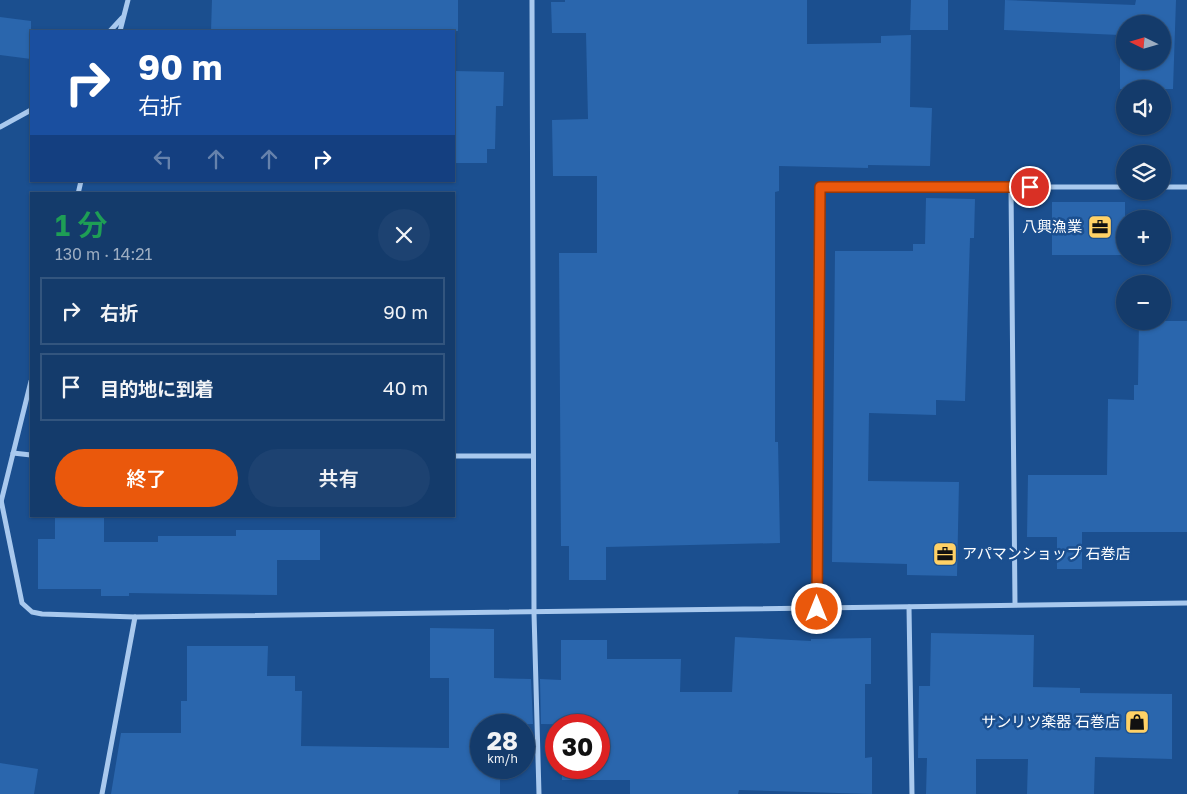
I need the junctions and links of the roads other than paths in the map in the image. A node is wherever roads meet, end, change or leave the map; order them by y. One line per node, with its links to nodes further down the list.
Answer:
1 (128, 0): 3 (street)
2 (532, 0): 16 (street)
3 (124, 16): 4 (street); 5 (street)
4 (111, 30)
5 (120, 30)
6 (30, 111): 7 (street)
7 (0, 127)
8 (1187, 186): 11 (street)
9 (1011, 187): 10 (street); 19 (street); 21 (street)
10 (1116, 187)
11 (1171, 187)
12 (30, 385): 13 (street)
13 (13, 453): 14 (street); 17 (street)
14 (30, 455)
15 (455, 456): 16 (street)
16 (533, 456): 22 (street)
17 (1, 503): 23 (street)
18 (1187, 603): 19 (street)
19 (1015, 604): 20 (street)
20 (909, 607): 21 (street); 26 (street)
21 (817, 609): 22 (street)
22 (534, 613): 23 (street); 25 (street)
23 (134, 617): 24 (street)
24 (102, 794)
25 (539, 794)
26 (912, 794)

